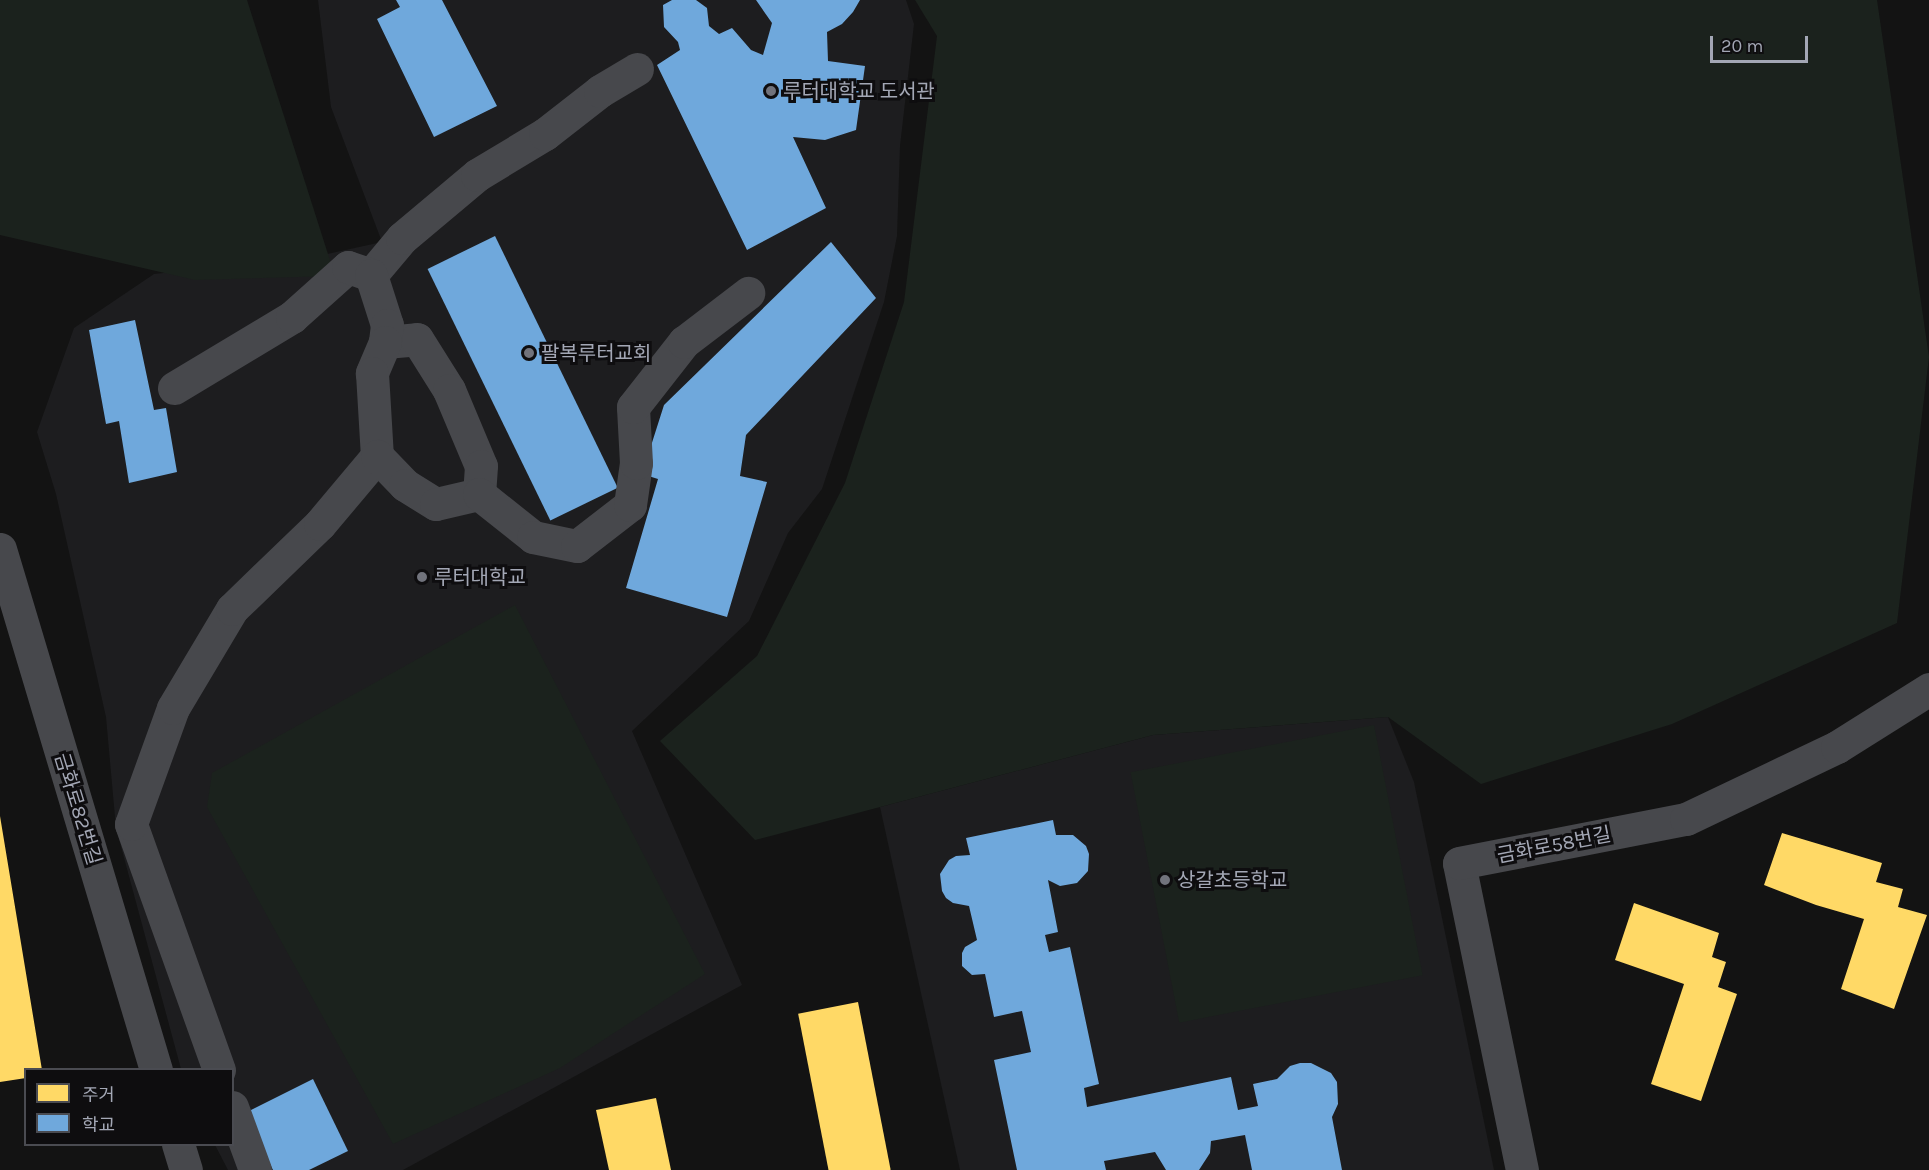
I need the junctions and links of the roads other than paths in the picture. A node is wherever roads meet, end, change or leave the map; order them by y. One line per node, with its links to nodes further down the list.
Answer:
1 (637, 69): 2 (street)
2 (371, 275): 4 (street); 5 (street)
3 (748, 294): 7 (street)
4 (385, 342): 6 (street); 7 (street)
5 (174, 388)
6 (377, 456): 7 (street); 11 (street)
7 (479, 494)
8 (0, 549): 10 (street, 금화로82번길)
9 (1929, 689): 16 (street, 금화로58번길)
10 (155, 1068)
11 (218, 1068)
12 (234, 1112): 15 (street)
13 (179, 1146): 14 (street)
14 (186, 1170)
15 (255, 1170)
16 (1522, 1170)

